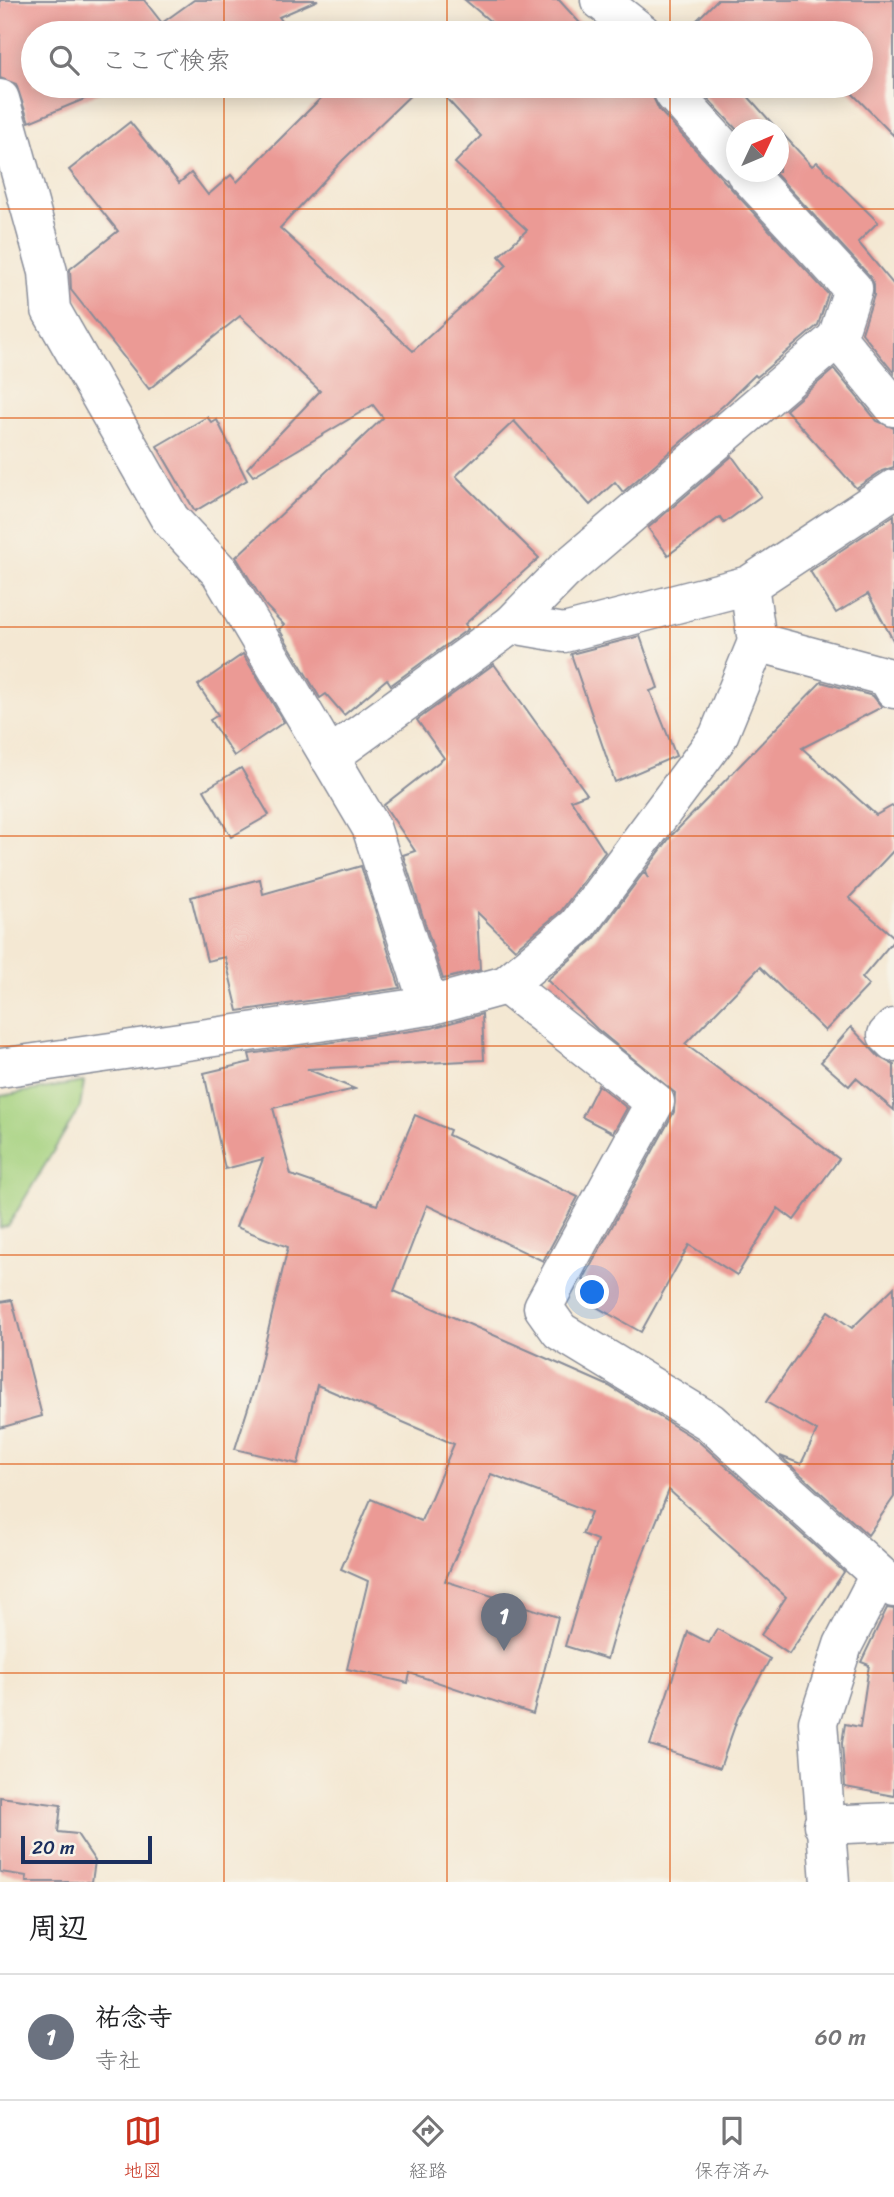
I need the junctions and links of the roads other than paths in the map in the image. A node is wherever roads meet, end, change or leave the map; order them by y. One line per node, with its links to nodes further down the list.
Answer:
1 (600, 0): 2 (street)
2 (627, 21)
3 (679, 98): 5 (street)
4 (0, 99): 14 (street)
5 (726, 150)
6 (754, 182): 7 (street)
7 (837, 338): 8 (street); 11 (street)
8 (894, 407)
9 (894, 489): 10 (street)
10 (749, 585): 11 (street); 12 (street)
11 (512, 624): 14 (street)
12 (757, 642): 13 (street); 15 (street)
13 (894, 689)
14 (329, 757): 16 (street)
15 (506, 985): 16 (street); 20 (street)
16 (429, 1006): 19 (street)
17 (894, 1028): 18 (street)
18 (894, 1042)
19 (0, 1068)
20 (886, 1582): 22 (street)
21 (894, 1822): 22 (street)
22 (823, 1825): 23 (street)
23 (830, 1882)

